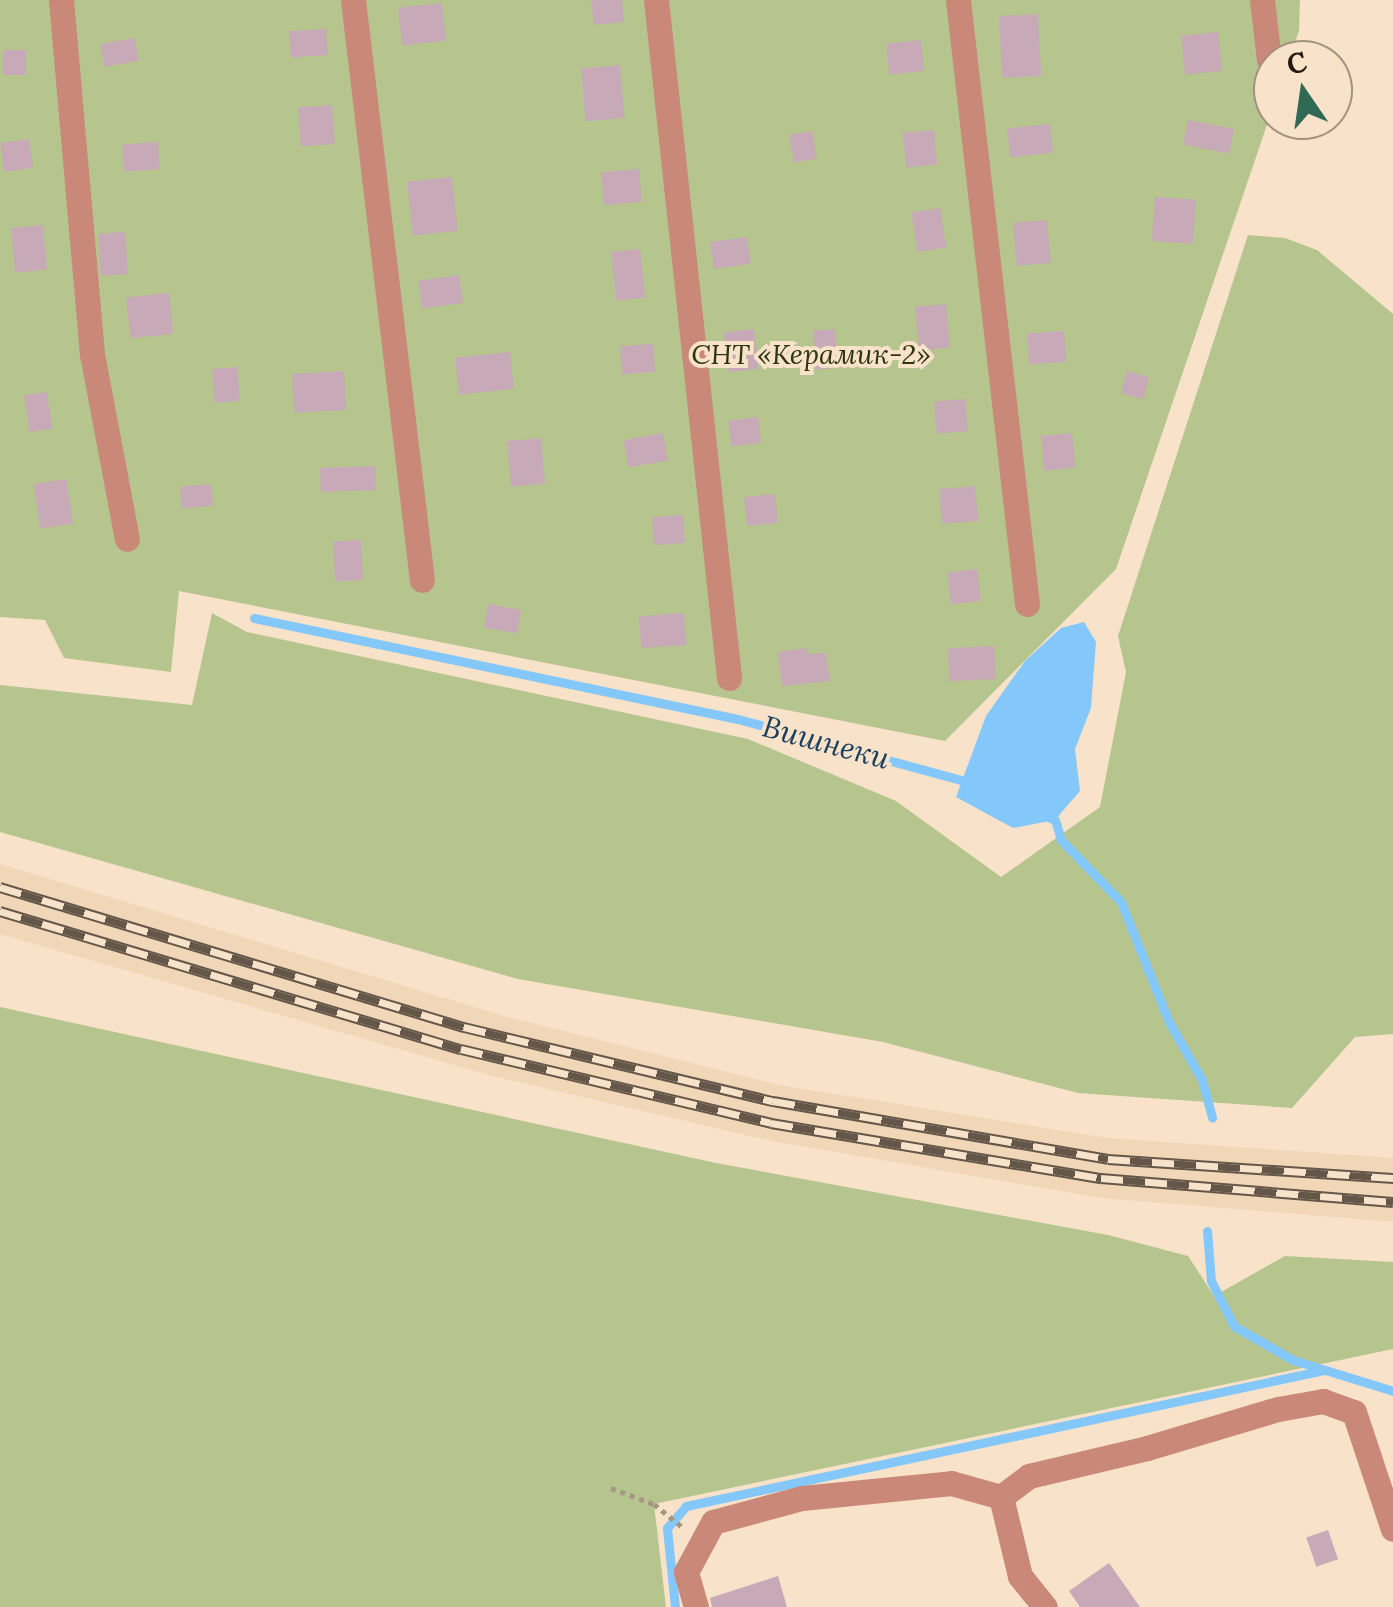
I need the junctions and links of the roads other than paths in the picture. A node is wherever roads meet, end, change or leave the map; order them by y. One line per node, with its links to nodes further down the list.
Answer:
1 (61, 0): 7 (lane)
2 (353, 0): 8 (lane)
3 (656, 0): 10 (lane)
4 (958, 0): 9 (lane)
5 (1262, 0): 6 (lane)
6 (1267, 40)
7 (127, 539)
8 (422, 580)
9 (1027, 604)
10 (730, 678)
11 (1000, 1497): 12 (lane); 13 (lane); 14 (lane)
12 (1393, 1530)
13 (696, 1607)
14 (1045, 1607)

